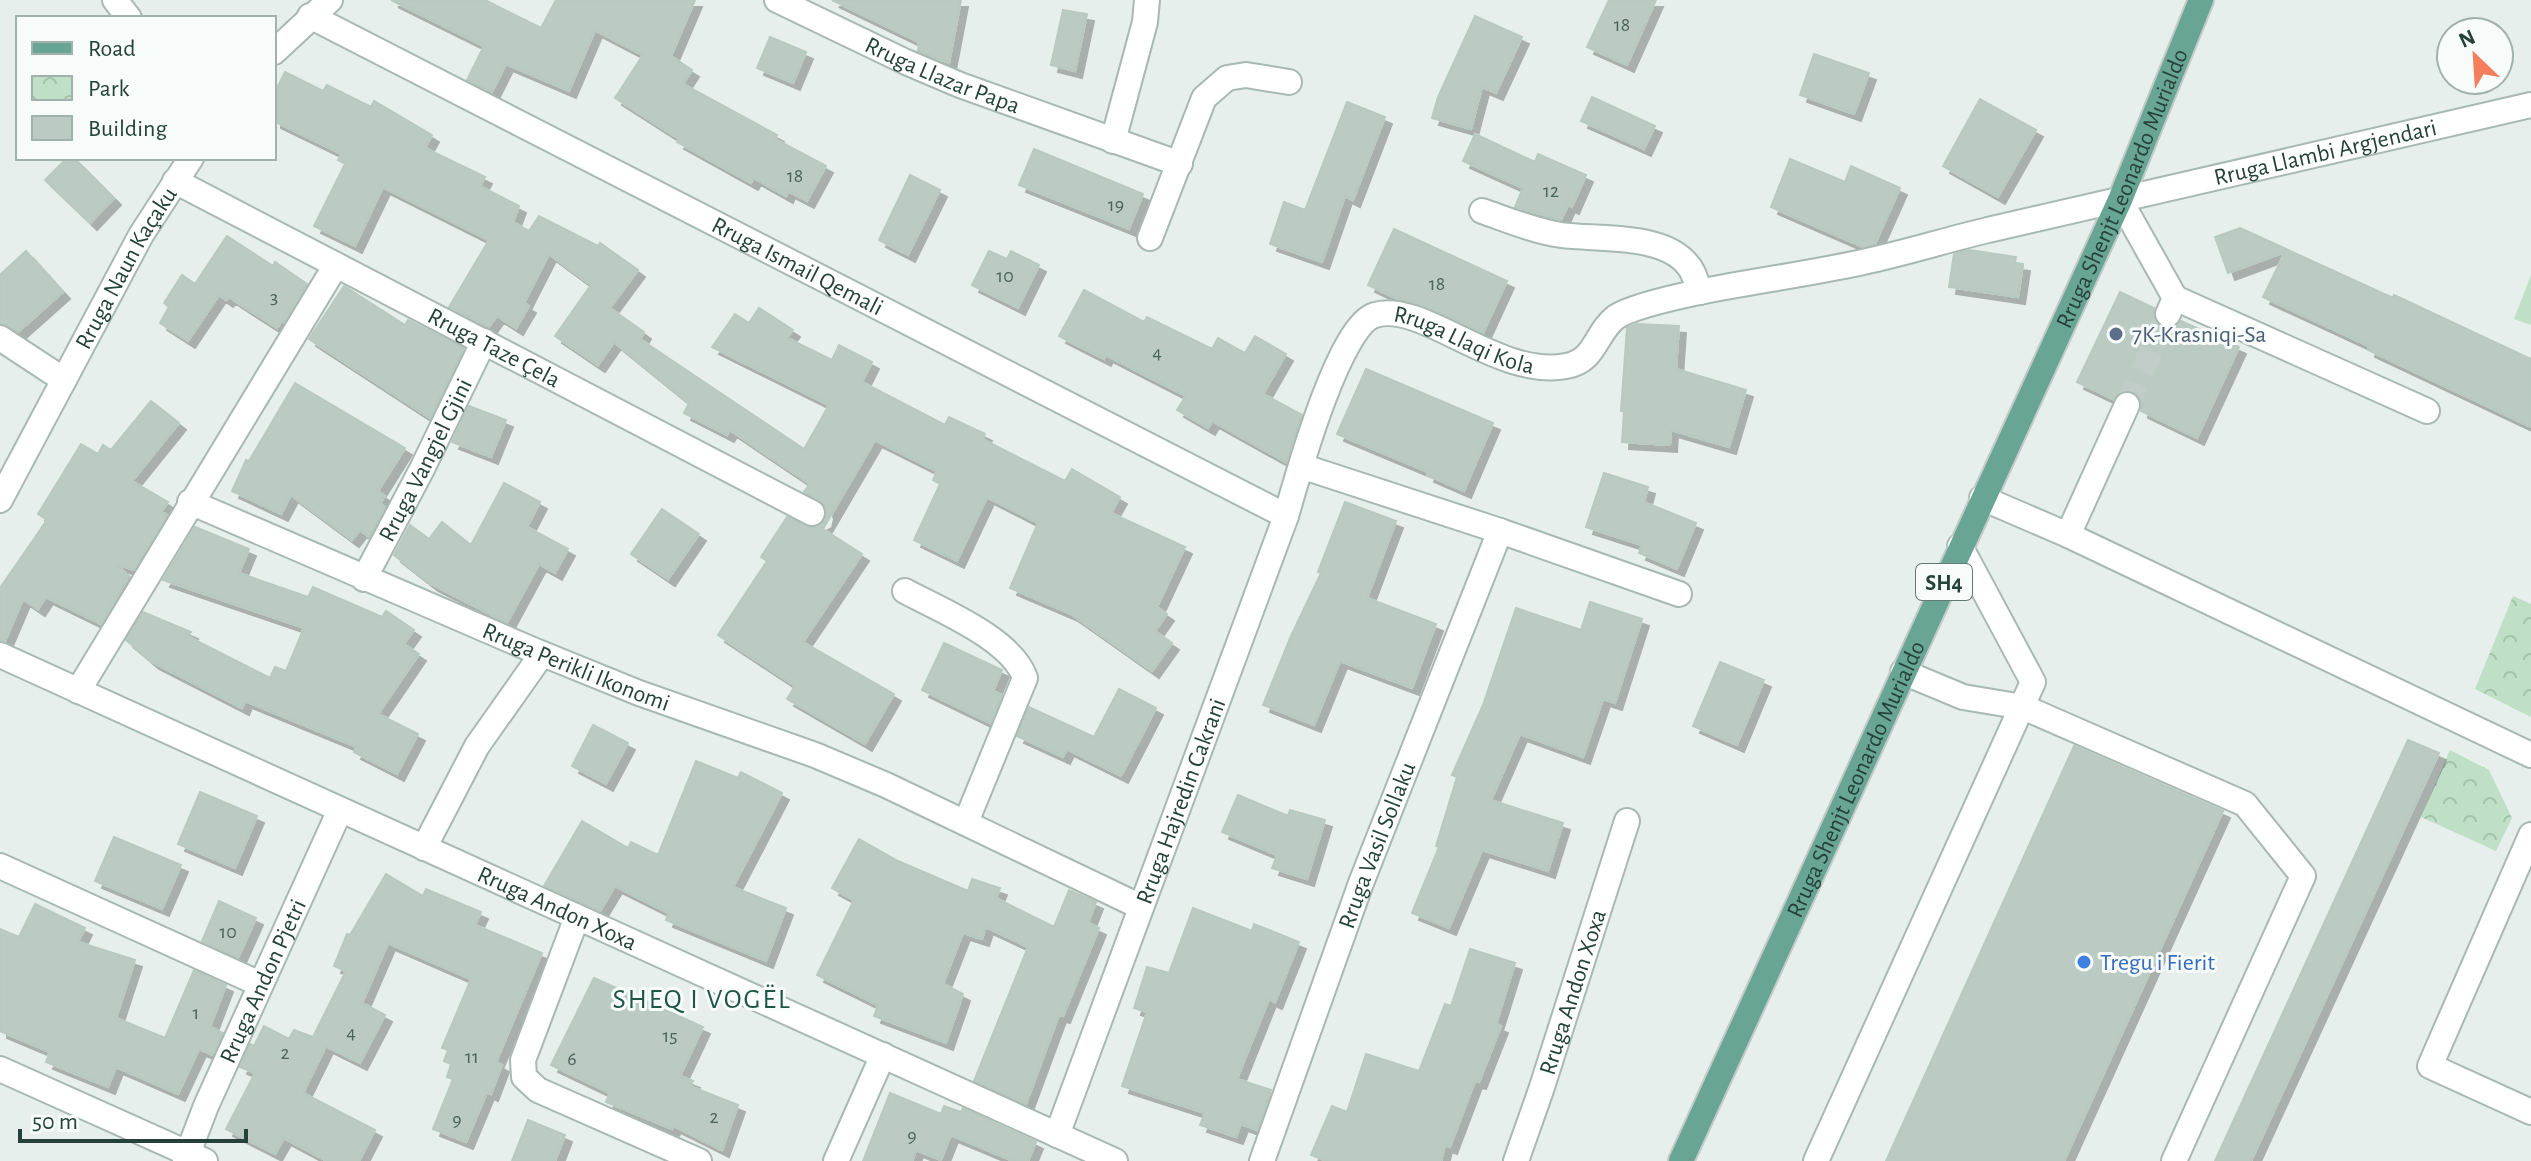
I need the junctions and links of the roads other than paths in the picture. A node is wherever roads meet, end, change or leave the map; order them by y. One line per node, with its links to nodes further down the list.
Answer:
1 (115, 0): 6 (street)
2 (330, 0): 7 (street)
3 (777, 0): 11 (street, Rruga Llazar Papa)
4 (1147, 0): 11 (street)
5 (2201, 0): 15 (main road, Rruga Shenjt Leonardo Murialdo / SH4)
6 (127, 16)
7 (310, 16): 8 (street); 30 (street, Rruga Ismail Qemali)
8 (276, 50)
9 (1289, 82): 13 (street)
10 (2531, 105): 15 (street, Rruga Llambi Argjendari)
11 (1113, 141): 13 (street, Rruga Llazar Papa)
12 (190, 160): 14 (street, Rruga Naun Kaçaku)
13 (1180, 164): 17 (street)
14 (175, 181): 18 (street, Rruga Taze Çela); 22 (street, Rruga Naun Kaçaku)
15 (2120, 200): 19 (street, Rruga Llaqi Kola); 24 (street); 26 (main road, Rruga Shenjt Leonardo Murialdo / SH4)
16 (1482, 211): 19 (street)
17 (1150, 238)
18 (336, 265): 21 (street, Rruga Taze Çela); 28 (street)
19 (1700, 292): 25 (street, Rruga Llaqi Kola)
20 (0, 338): 22 (street, Rruga Naun Kaçaku)
21 (484, 341): 29 (street, Rruga Taze Çela); 34 (street, Rruga Vangjel Gjini)
22 (64, 380): 27 (street, Rruga Naun Kaçaku)
23 (2127, 405): 32 (street)
24 (2427, 411)
25 (1301, 466): 30 (street, Rruga Hajredin Cakrani); 31 (street)
26 (1982, 498): 32 (street); 33 (main road, Rruga Shenjt Leonardo Murialdo / SH4)
27 (0, 500)
28 (190, 502): 34 (street, Rruga Perikli Ikonomi); 40 (street)
29 (812, 513)
30 (1286, 516): 49 (street, Rruga Hajredin Cakrani)
31 (1500, 531): 36 (street); 60 (street, Rruga Vasil Sollaku)
32 (2068, 535): 42 (street)
33 (1960, 546): 39 (main road, Rruga Shenjt Leonardo Murialdo / SH4); 41 (street)
34 (364, 579): 37 (street, Rruga Perikli Ikonomi)
35 (905, 591): 45 (street)
36 (1679, 594)
37 (542, 654): 45 (street, Rruga Perikli Ikonomi); 47 (street)
38 (0, 655): 40 (street, Rruga Andon Xoxa)
39 (1903, 672): 41 (street); 62 (main road, Rruga Shenjt Leonardo Murialdo / SH4)
40 (78, 691): 43 (street, Rruga Andon Xoxa)
41 (2023, 707): 63 (street); 64 (street)
42 (2531, 755)
43 (340, 810): 47 (street, Rruga Andon Xoxa); 51 (street, Rruga Andon Pjetri)
44 (1627, 821): 61 (street, Rruga Andon Xoxa)
45 (966, 822): 49 (street, Rruga Perikli Ikonomi)
46 (2531, 835): 54 (street)
47 (424, 848): 50 (street, Rruga Andon Xoxa)
48 (0, 866): 51 (street)
49 (1141, 907): 55 (street, Rruga Hajredin Cakrani)
50 (577, 917): 52 (street, Rruga Andon Xoxa); 57 (street)
51 (260, 984): 56 (street, Rruga Andon Pjetri)
52 (883, 1055): 55 (street, Rruga Andon Xoxa); 58 (street)
53 (0, 1069): 56 (street)
54 (2531, 1112)
55 (1057, 1135): 59 (street, Rruga Andon Xoxa)
56 (193, 1158)
57 (699, 1161)
58 (836, 1161)
59 (1115, 1161)
60 (1262, 1161)
61 (1516, 1161)
62 (1681, 1161)
63 (1816, 1161)
64 (2174, 1161)

